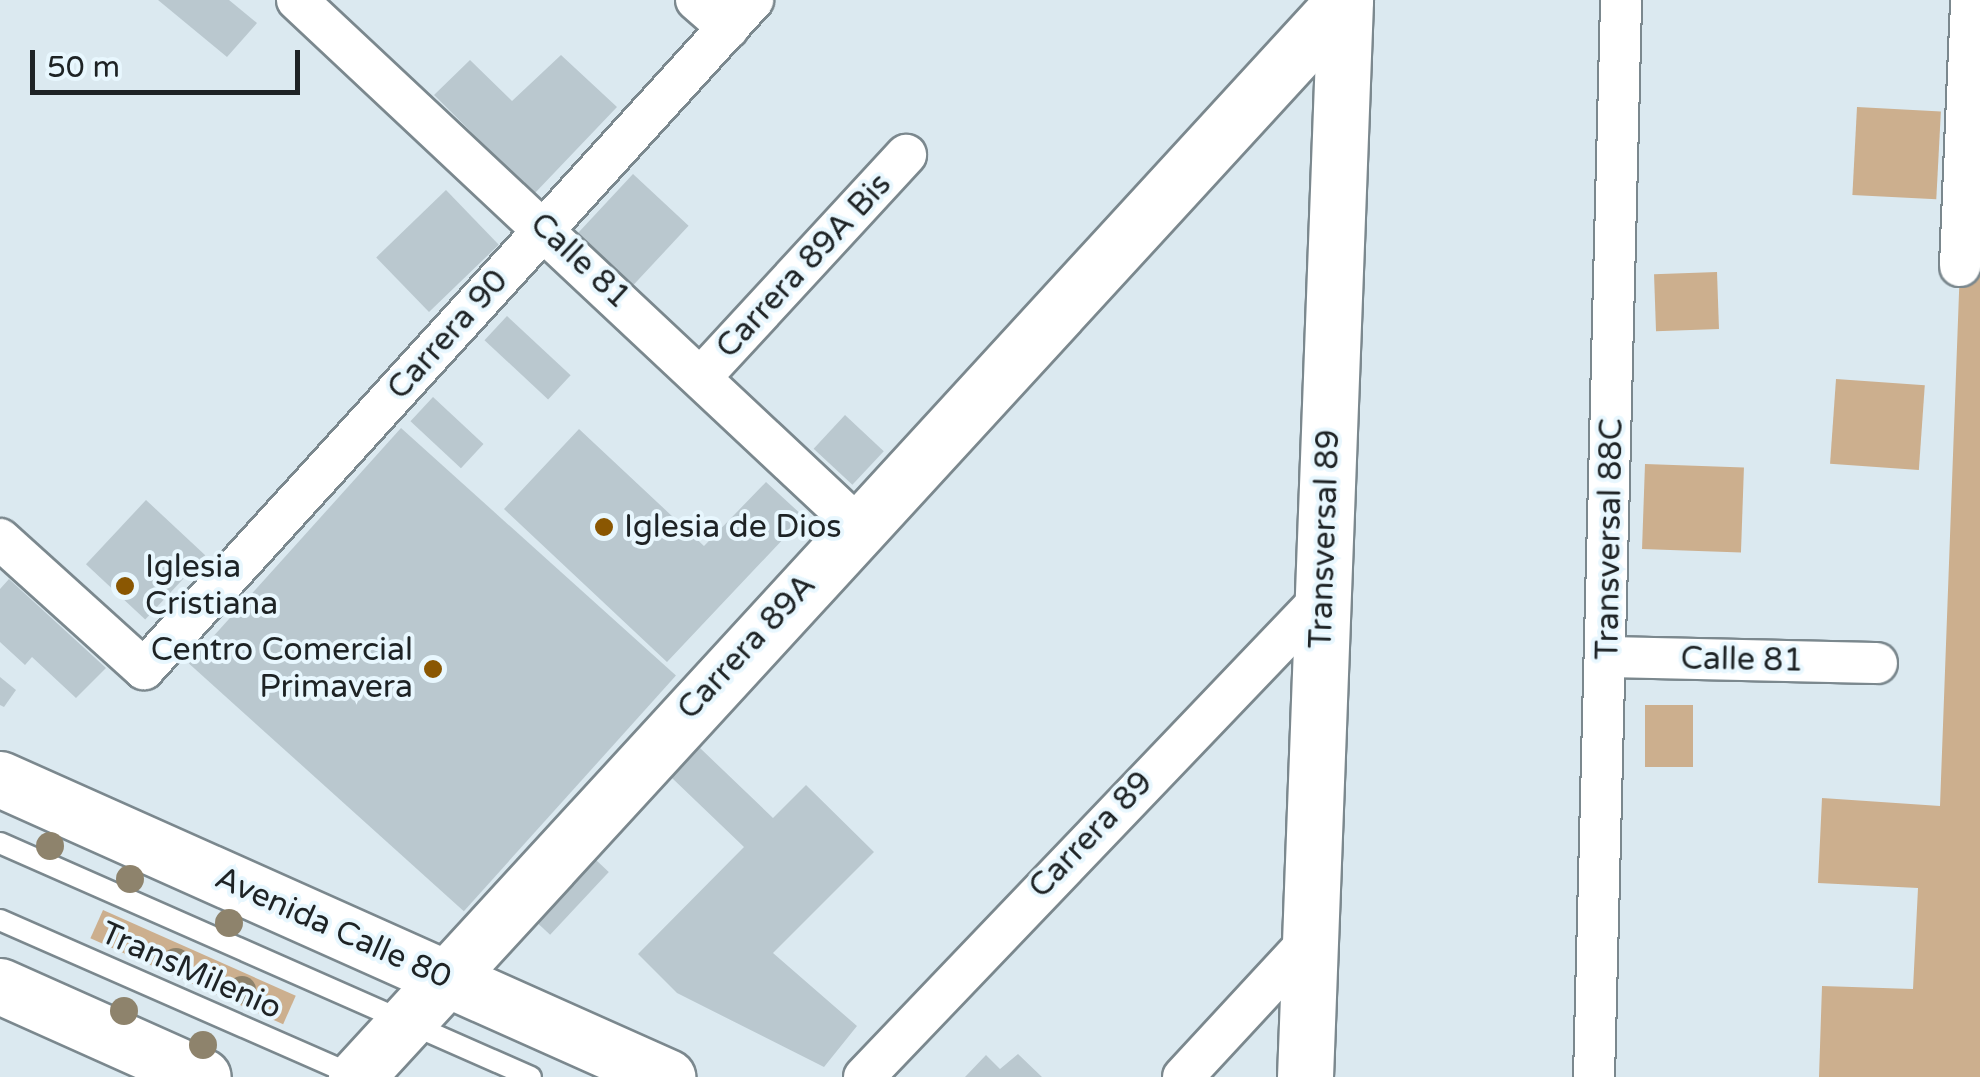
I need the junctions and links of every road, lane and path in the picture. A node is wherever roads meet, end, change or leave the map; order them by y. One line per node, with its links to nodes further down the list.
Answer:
1 (297, 0): 8 (street, Calle 81)
2 (696, 0): 6 (street)
3 (1345, 0): 11 (main road, Carrera 89A); 13 (main road, Transversal 89)
4 (1621, 0): 14 (street, Transversal 88C)
5 (1971, 0): 9 (street)
6 (740, 14): 8 (street, Carrera 90)
7 (906, 155): 10 (street, Carrera 89A Bis)
8 (545, 228): 10 (street, Calle 81); 12 (street, Carrera 90)
9 (1960, 266)
10 (702, 376): 11 (street, Calle 81)
11 (858, 526): 20 (main road, Carrera 89A)
12 (0, 540)
13 (1323, 597): 19 (main road, Transversal 89); 27 (street, Carrera 89)
14 (1608, 657): 15 (street, Calle 81); 30 (street, Transversal 88C)
15 (1877, 663)
16 (0, 779): 20 (main road, Avenida Calle 80)
17 (0, 843): 22 (lane, TransMilenio)
18 (0, 920): 24 (lane, TransMilenio)
19 (1310, 939): 28 (street); 29 (main road, Transversal 89)
20 (443, 976): 22 (main road, Carrera 89A); 26 (main road, Avenida Calle 80)
21 (0, 986): 23 (main road)
22 (404, 1021): 24 (main road, Carrera 89A); 25 (lane, TransMilenio)
23 (203, 1077)
24 (357, 1077)
25 (530, 1077)
26 (667, 1077)
27 (864, 1077)
28 (1182, 1077)
29 (1305, 1077)
30 (1594, 1077)

